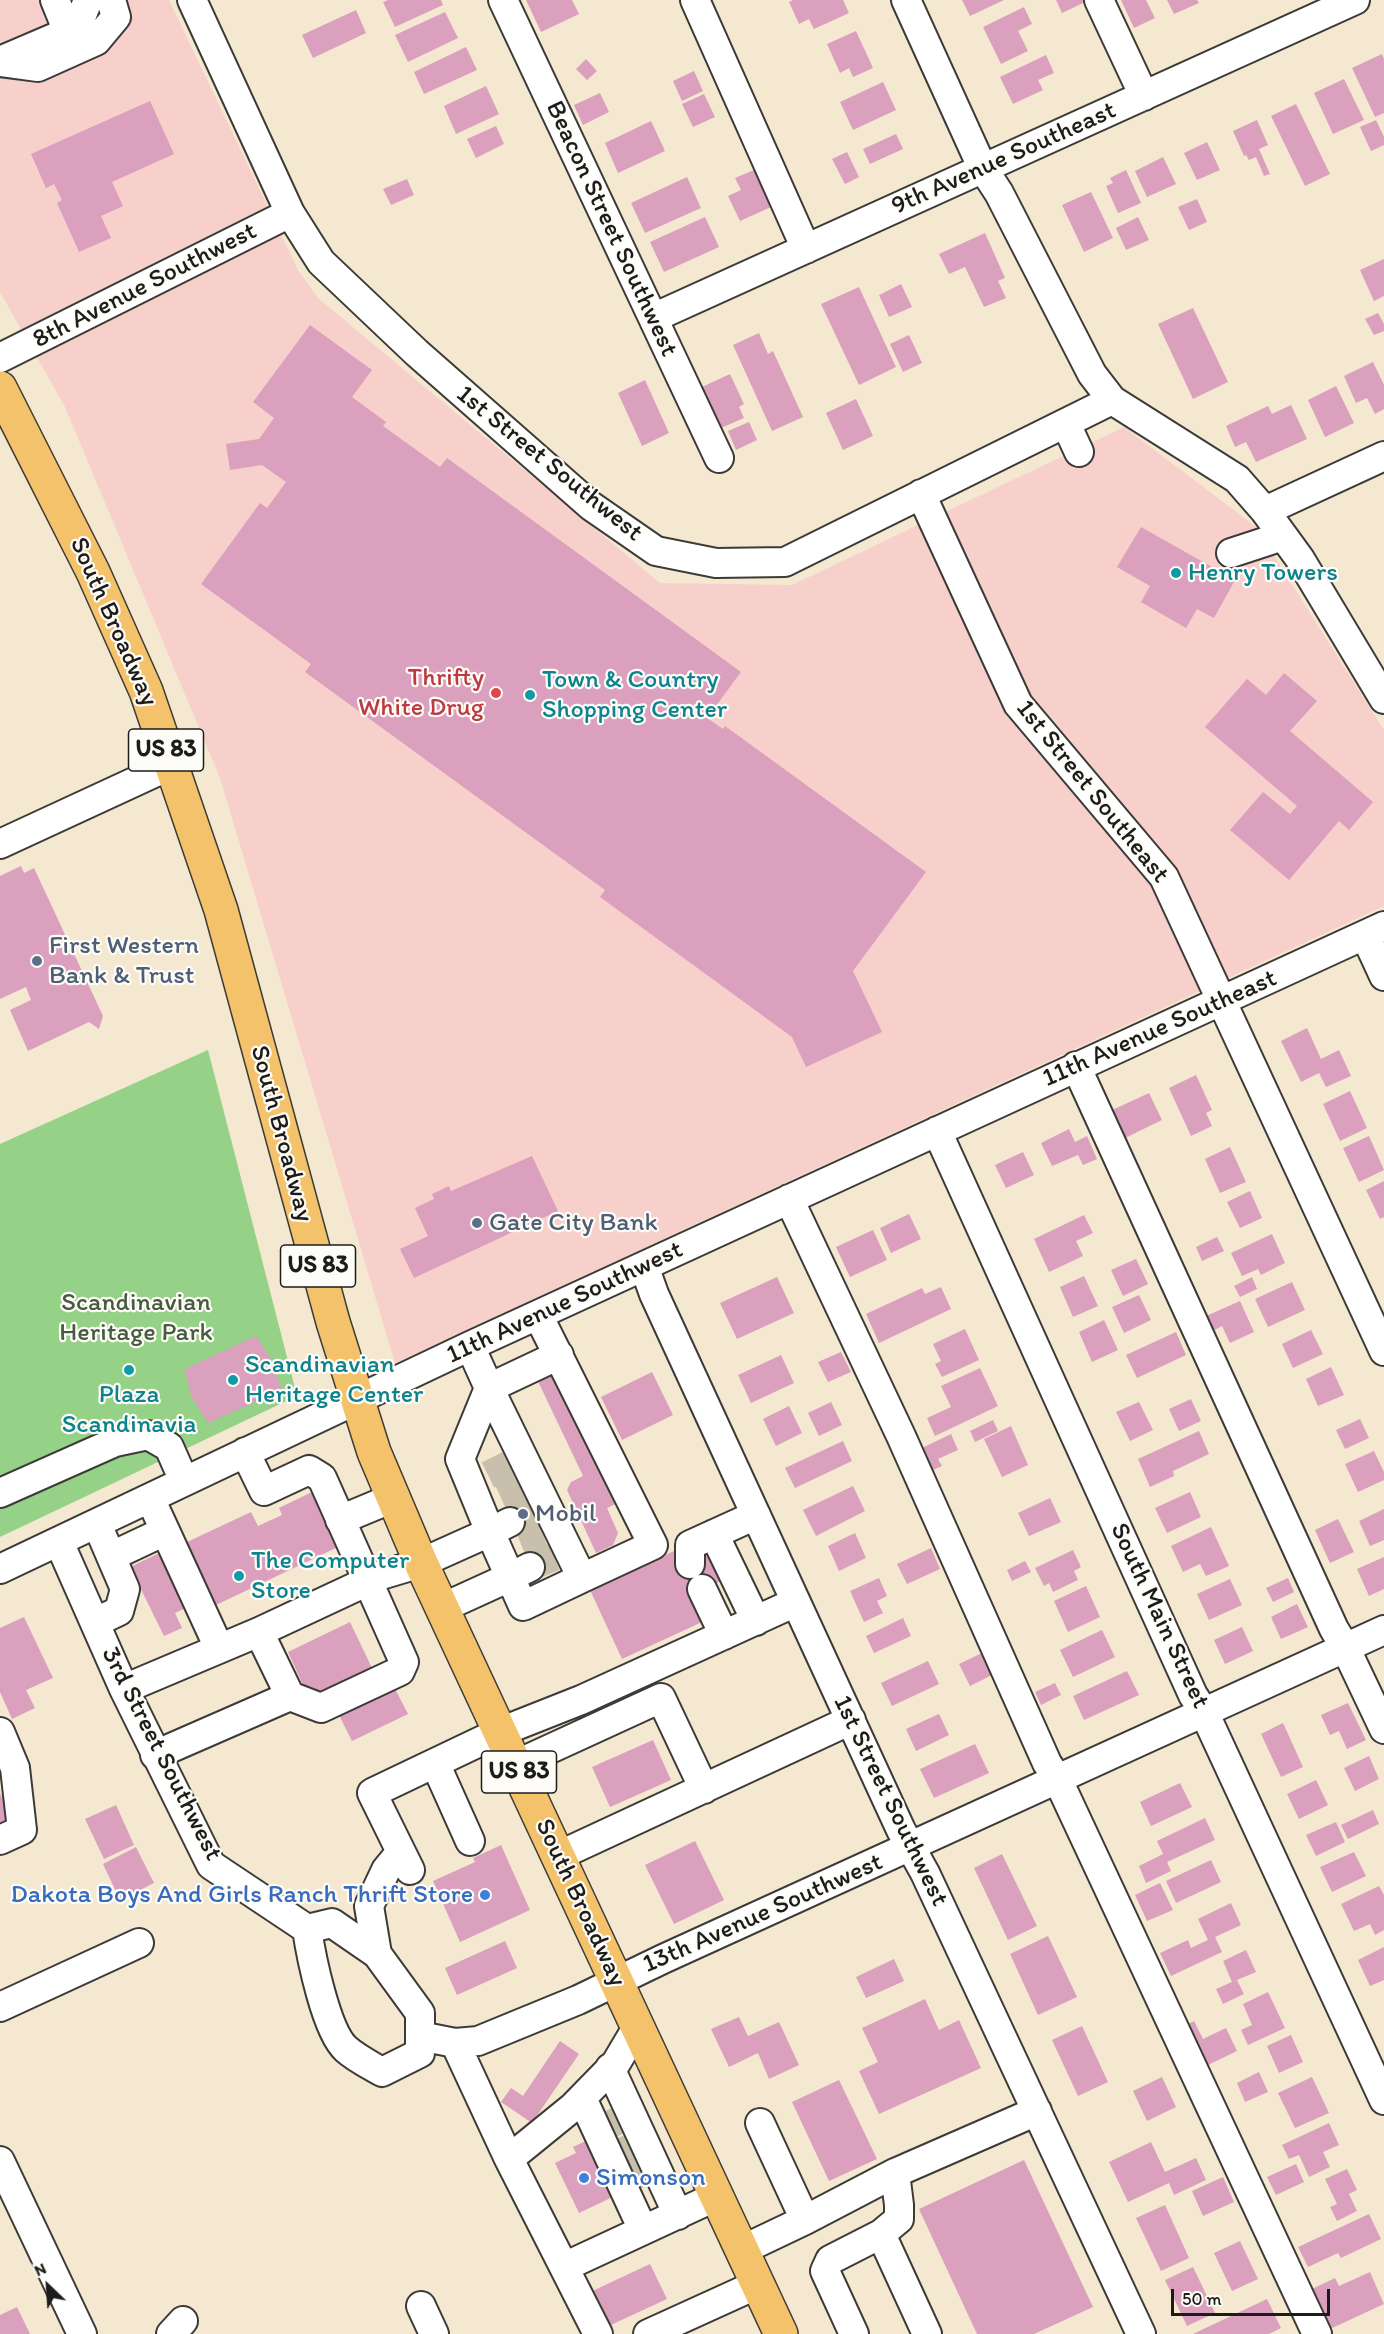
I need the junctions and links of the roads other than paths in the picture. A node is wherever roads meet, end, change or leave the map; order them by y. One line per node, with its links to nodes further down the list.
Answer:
1 (54, 0): 10 (street)
2 (88, 0): 10 (street)
3 (111, 0): 11 (street)
4 (192, 0): 14 (street, 1st Street Southwest)
5 (503, 0): 16 (street, Beacon Street Southwest)
6 (695, 0): 15 (street)
7 (906, 0): 13 (street)
8 (1099, 0): 12 (street)
9 (1355, 0): 12 (street, 9th Avenue Southeast)
10 (68, 32): 11 (street)
11 (0, 62)
12 (1144, 96): 13 (street, 9th Avenue Southeast)
13 (982, 167): 15 (street, 9th Avenue Southeast); 19 (street)
14 (290, 213): 17 (street, 8th Avenue Southwest); 24 (street, 1st Street Southwest)
15 (806, 249): 16 (street, 9th Avenue Southeast)
16 (653, 318): 23 (street, Beacon Street Southwest)
17 (0, 358)
18 (0, 388): 29 (main road, South Broadway / US 83)
19 (1112, 400): 20 (street, 1st Street Southwest); 25 (street)
20 (1066, 424): 21 (street); 24 (street, 1st Street Southwest)
21 (1079, 452)
22 (1384, 456): 25 (street)
23 (719, 458)
24 (921, 494): 33 (street, 1st Street Southeast)
25 (1265, 511): 26 (street)
26 (1283, 536): 27 (street); 28 (street)
27 (1232, 553)
28 (1384, 699)
29 (171, 765): 30 (street); 43 (main road, South Broadway / US 83)
30 (0, 844)
31 (1374, 931): 32 (street); 33 (street, 11th Avenue Southeast)
32 (1384, 976)
33 (1221, 1002): 34 (street, 11th Avenue Southeast); 40 (street, 1st Street Southeast)
34 (1076, 1066): 35 (street, 11th Avenue Southeast); 70 (street)
35 (937, 1131): 36 (street, 11th Avenue Southwest); 74 (street, South Main Street)
36 (789, 1199): 37 (street, 11th Avenue Southwest); 82 (street)
37 (644, 1266): 38 (street, 11th Avenue Southwest); 49 (street, 1st Street Southwest)
38 (538, 1315): 39 (street, 11th Avenue Southwest); 41 (street)
39 (470, 1346): 42 (street); 43 (street, 11th Avenue Southwest)
40 (1384, 1351)
41 (559, 1355): 42 (street); 60 (street)
42 (489, 1388): 50 (street); 50 (street)
43 (358, 1399): 44 (street, 11th Avenue Southwest); 48 (main road, South Broadway / US 83)
44 (245, 1452): 45 (street, 11th Avenue Southwest); 51 (street)
45 (184, 1481): 46 (street); 47 (street, 11th Avenue Southwest)
46 (0, 1493)
47 (150, 1498): 52 (street, 11th Avenue Southwest); 53 (street)
48 (393, 1498): 51 (street); 57 (main road, South Broadway / US 83)
49 (756, 1515): 54 (street); 63 (street, 1st Street Southwest)
50 (520, 1517): 57 (street); 60 (street); 60 (street); 64 (street)
51 (340, 1520): 61 (street)
52 (97, 1524): 55 (street, 11th Avenue Southwest); 56 (street)
53 (165, 1531): 56 (street); 71 (street)
54 (714, 1534): 58 (street); 65 (street)
55 (59, 1542): 59 (street, 11th Avenue Southwest); 66 (street, 3rd Street Southwest)
56 (112, 1556): 66 (street)
57 (421, 1563): 61 (street); 64 (main road, South Broadway / US 83)
58 (690, 1564)
59 (0, 1569)
60 (582, 1578)
61 (368, 1581): 68 (street); 73 (street)
62 (702, 1589): 69 (street)
63 (796, 1602): 65 (street); 75 (street, 1st Street Southwest)
64 (442, 1608): 78 (main road, South Broadway / US 83)
65 (756, 1621): 69 (street)
66 (96, 1622): 72 (street, 3rd Street Southwest)
67 (1384, 1630): 70 (street, 13th Avenue Southwest)
68 (259, 1632): 71 (street); 73 (street)
69 (724, 1635): 78 (street)
70 (1345, 1647): 74 (street, 13th Avenue Southwest); 76 (street)
71 (219, 1648): 72 (street)
72 (124, 1689): 79 (street, 3rd Street Southwest)
73 (290, 1695): 79 (street)
74 (1204, 1713): 82 (street, 13th Avenue Southwest); 98 (street, South Main Street)
75 (851, 1720): 83 (street); 86 (street, 1st Street Southwest)
76 (1384, 1729)
77 (0, 1732): 84 (street)
78 (500, 1732): 80 (street); 81 (main road, South Broadway / US 83)
79 (155, 1755): 88 (street, 3rd Street Southwest)
80 (435, 1763): 85 (street); 90 (street)
81 (515, 1765): 83 (street); 87 (main road, South Broadway / US 83)
82 (1058, 1779): 86 (street, 13th Avenue Southwest); 123 (street)
83 (704, 1789): 87 (street)
84 (0, 1840)
85 (471, 1841)
86 (912, 1846): 91 (street, 13th Avenue Southwest); 99 (street, 1st Street Southwest)
87 (558, 1857): 91 (main road, South Broadway / US 83)
88 (307, 1929): 90 (street); 94 (street)
89 (139, 1943): 92 (street)
90 (377, 1954): 94 (street)
91 (616, 1981): 93 (main road, South Broadway / US 83); 95 (street, 13th Avenue Southwest)
92 (0, 2007)
93 (638, 2026): 96 (street); 106 (main road, South Broadway / US 83)
94 (420, 2037): 95 (street, 13th Avenue Southwest)
95 (455, 2043): 102 (street)
96 (610, 2068): 97 (street); 100 (street)
97 (582, 2098): 100 (street); 102 (street)
98 (1384, 2100)
99 (1037, 2111): 105 (street); 122 (street, 1st Street Southwest)
100 (616, 2122): 104 (street); 104 (street)
101 (760, 2123): 108 (street)
102 (509, 2159): 112 (street)
103 (0, 2161): 115 (street)
104 (634, 2161): 107 (street); 109 (street)
105 (895, 2174): 108 (street); 110 (street)
106 (717, 2196): 107 (street); 111 (main road, South Broadway / US 83)
107 (678, 2215): 109 (street)
108 (805, 2220): 111 (street)
109 (644, 2230): 112 (street)
110 (881, 2234): 120 (street); 121 (street)
111 (742, 2250): 113 (main road, South Broadway / US 83)
112 (564, 2267): 117 (street)
113 (758, 2284): 118 (street); 119 (main road, South Broadway / US 83)
114 (421, 2306): 116 (street)
115 (82, 2334)
116 (434, 2334)
117 (598, 2334)
118 (648, 2334)
119 (781, 2334)
120 (854, 2334)
121 (926, 2334)
122 (1141, 2334)
123 (1317, 2334)

